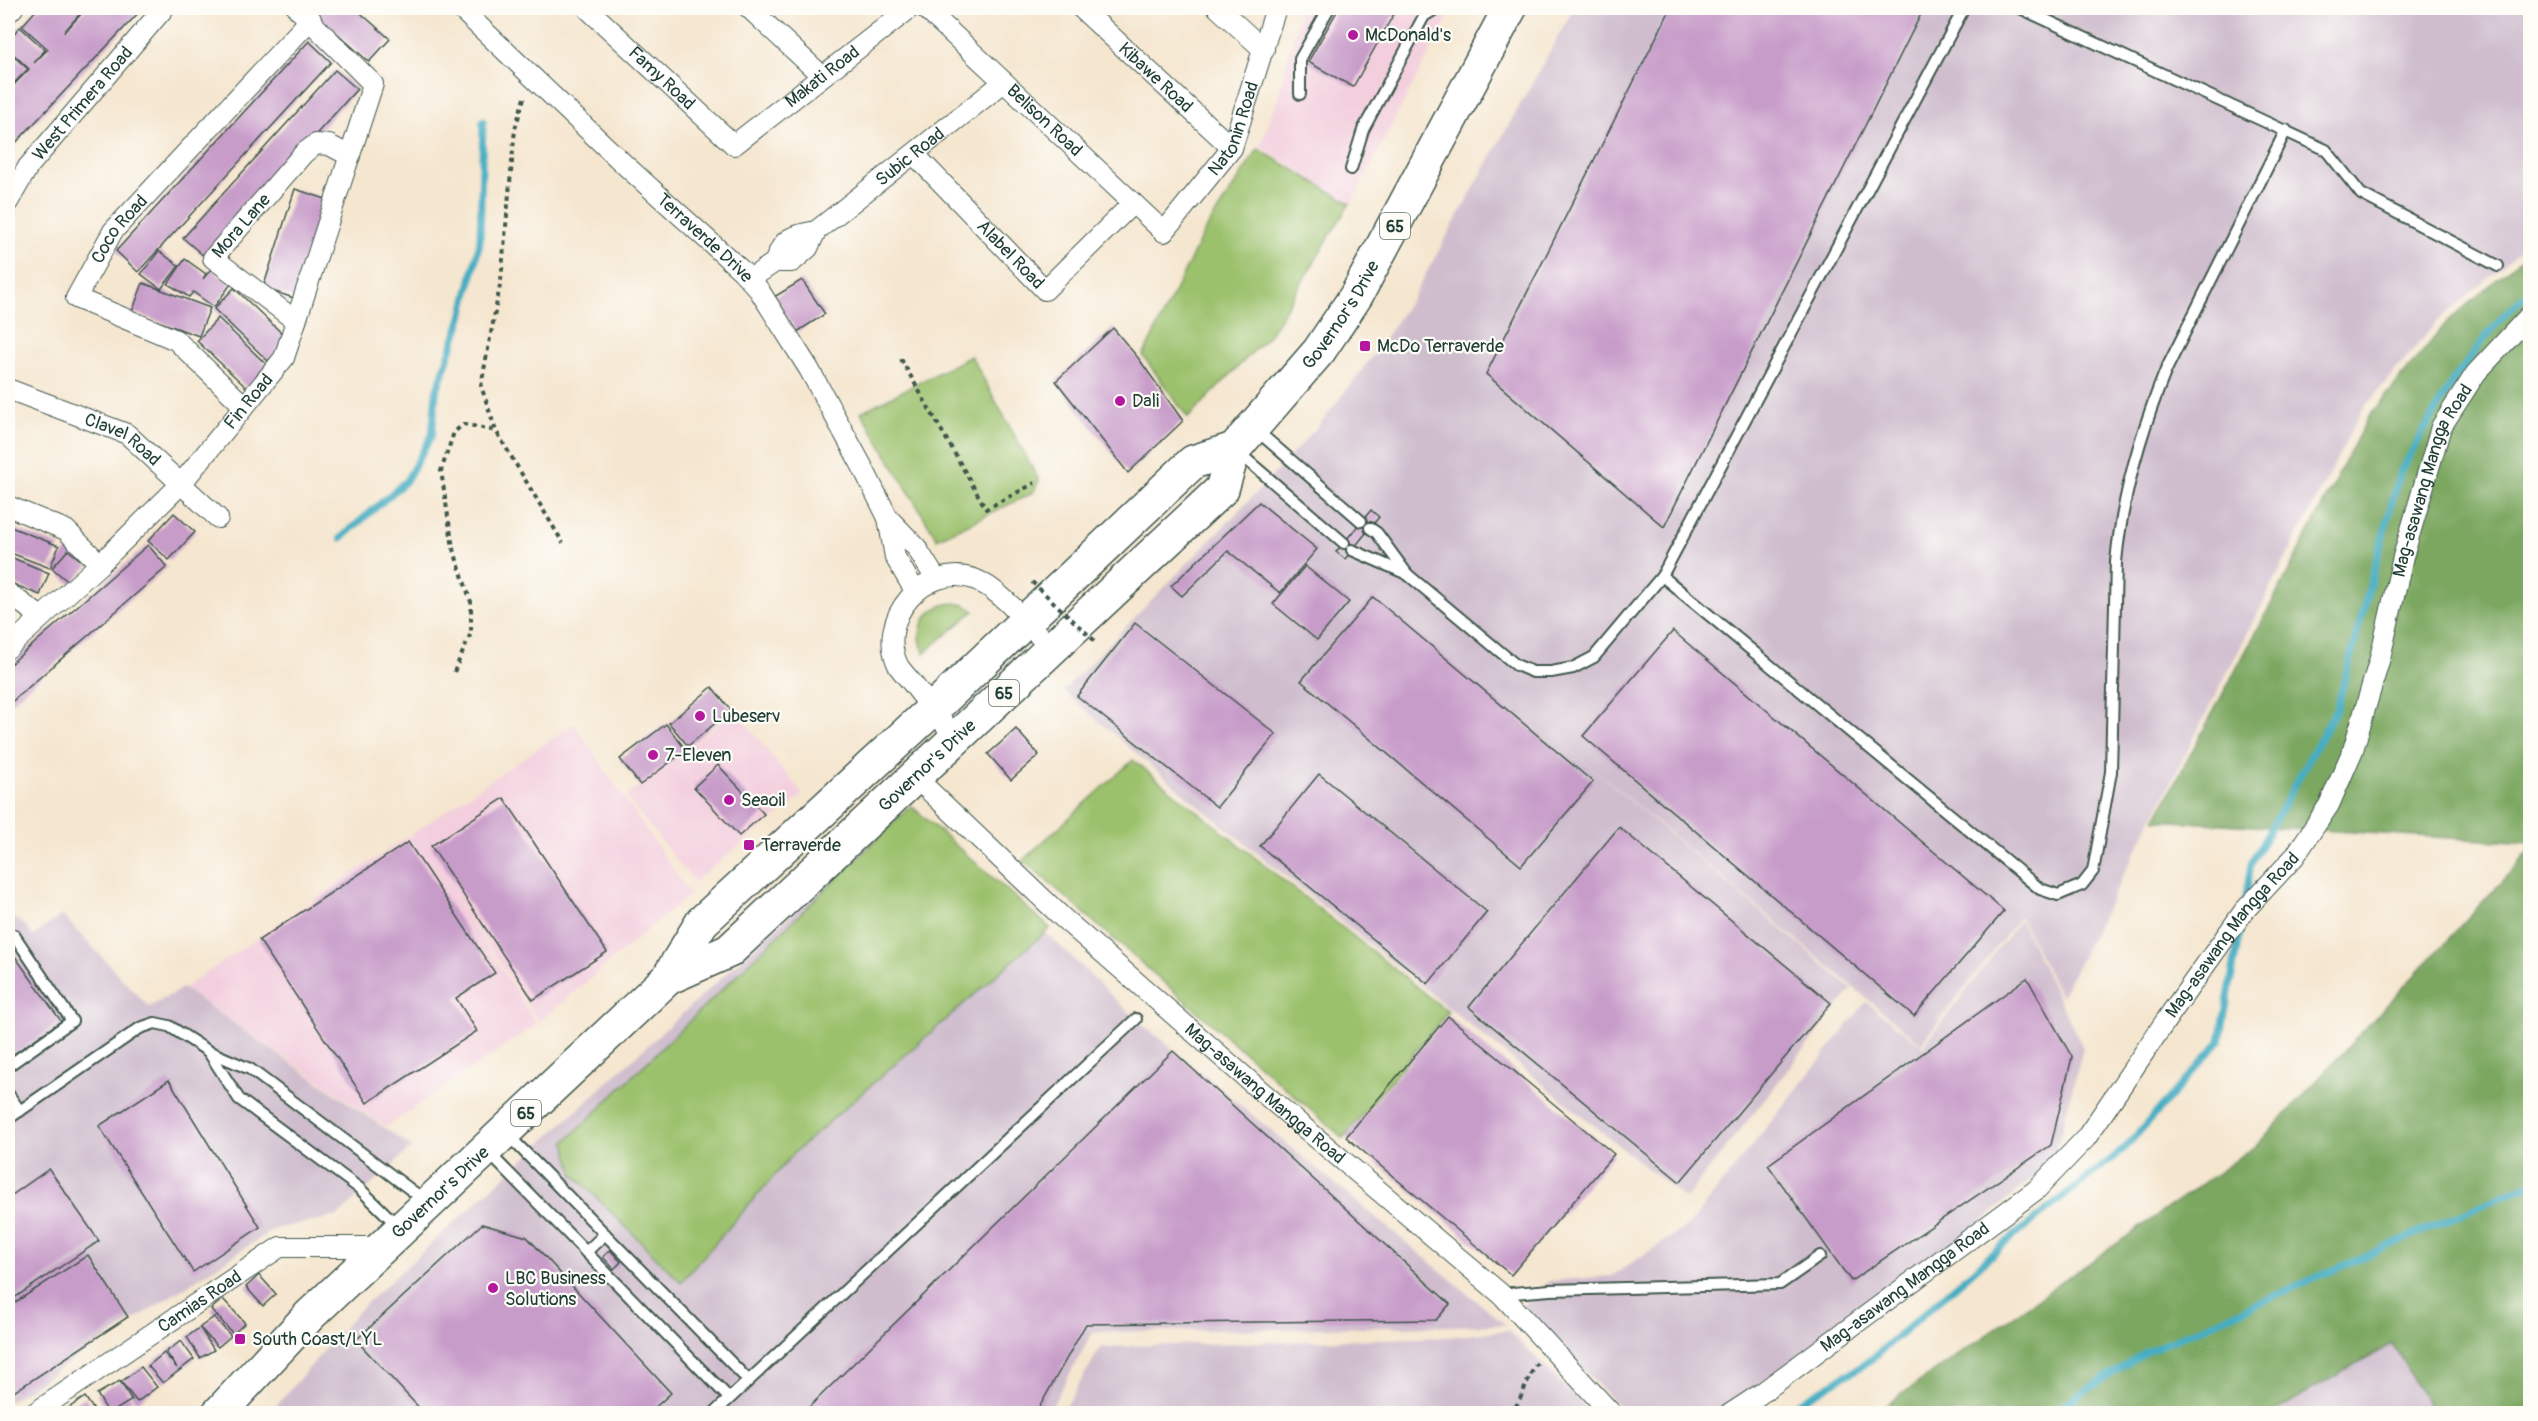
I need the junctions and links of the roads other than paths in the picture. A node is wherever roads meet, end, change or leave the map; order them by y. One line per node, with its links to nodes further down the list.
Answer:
1 (13, 8): 18 (street)
2 (164, 8): 29 (street, West Primera Road)
3 (460, 8): 33 (street, Terraverde Drive)
4 (749, 8): 20 (street)
5 (910, 8): 20 (street, Makati Road)
6 (925, 8): 21 (street, Belison Road)
7 (1081, 8): 25 (street, Kibawe Road)
8 (1218, 8): 19 (street)
9 (1276, 8): 19 (street, Natonin Road)
10 (1329, 8): 22 (lane)
11 (1437, 8): 16 (lane)
12 (1510, 8): 38 (highway, Governor's Drive / 65)
13 (1964, 8): 45 (lane)
14 (2020, 8): 23 (lane)
15 (590, 9): 24 (street, Famy Road)
16 (1423, 12): 28 (lane)
17 (304, 13): 27 (street, Fin Road); 37 (street, Coco Road)
18 (8, 14)
19 (1264, 50): 25 (street, Natonin Road)
20 (822, 76): 24 (street, Makati Road)
21 (1004, 82): 26 (street, Subic Road); 30 (street, Belison Road)
22 (1300, 94)
23 (2286, 130): 32 (lane); 45 (lane)
24 (734, 145)
25 (1232, 148): 31 (street, Natonin Road)
26 (915, 155): 30 (street, Alabel Road); 33 (street, Subic Road)
27 (350, 156): 35 (street, Fin Road); 35 (street, Mora Lane)
28 (1351, 169)
29 (8, 202)
30 (1133, 203): 31 (street, Belison Road)
31 (1164, 232)
32 (2498, 267)
33 (750, 279): 42 (street, Terraverde Drive)
34 (2530, 315): 77 (street, Mag-asawang Mangga Road)
35 (296, 321): 37 (street, Fin Road)
36 (8, 389): 39 (street, Clavel Road)
37 (244, 406): 39 (street, Fin Road)
38 (1244, 439): 44 (lane); 44 (lane); 50 (highway, Governor's Drive / 65); 52 (highway, Governor's Drive / 65)
39 (180, 485): 41 (street, Clavel Road); 43 (street, Fin Road)
40 (8, 506): 43 (street)
41 (218, 518)
42 (888, 518): 46 (street, Terraverde Drive); 47 (street, Terraverde Drive)
43 (100, 564): 49 (street, Fin Road)
44 (1407, 574): 45 (lane)
45 (1662, 576)
46 (936, 579): 47 (street); 50 (street)
47 (915, 591): 53 (street)
48 (8, 593): 49 (street)
49 (41, 617): 51 (street, Fin Road)
50 (1025, 622): 52 (street); 53 (highway, Governor's Drive / 65)
51 (8, 648)
52 (1051, 649): 54 (highway, Governor's Drive / 65)
53 (933, 709): 54 (street); 57 (highway, Governor's Drive / 65)
54 (956, 738): 55 (highway, Governor's Drive / 65)
55 (915, 777): 57 (highway, Governor's Drive / 65); 70 (street, Mag-asawang Mangga Road)
56 (8, 939): 60 (lane)
57 (668, 978): 64 (highway, Governor's Drive / 65)
58 (1136, 1019): 71 (lane)
59 (208, 1051): 62 (lane); 65 (lane); 67 (lane)
60 (8, 1066)
61 (8, 1094): 62 (lane)
62 (20, 1111): 63 (lane)
63 (8, 1119)
64 (496, 1142): 65 (highway, Governor's Drive / 65); 66 (lane); 68 (lane)
65 (430, 1204): 67 (highway, Governor's Drive / 65)
66 (605, 1234): 68 (lane); 71 (lane)
67 (392, 1238): 73 (street, Camias Road); 74 (highway, Governor's Drive / 65)
68 (586, 1252): 72 (lane)
69 (1820, 1256): 70 (lane)
70 (1501, 1294): 76 (street, Mag-asawang Mangga Road)
71 (748, 1380): 72 (lane)
72 (729, 1398): 75 (lane)
73 (33, 1413)
74 (218, 1413)
75 (713, 1413)
76 (1611, 1413)
77 (1730, 1413)

